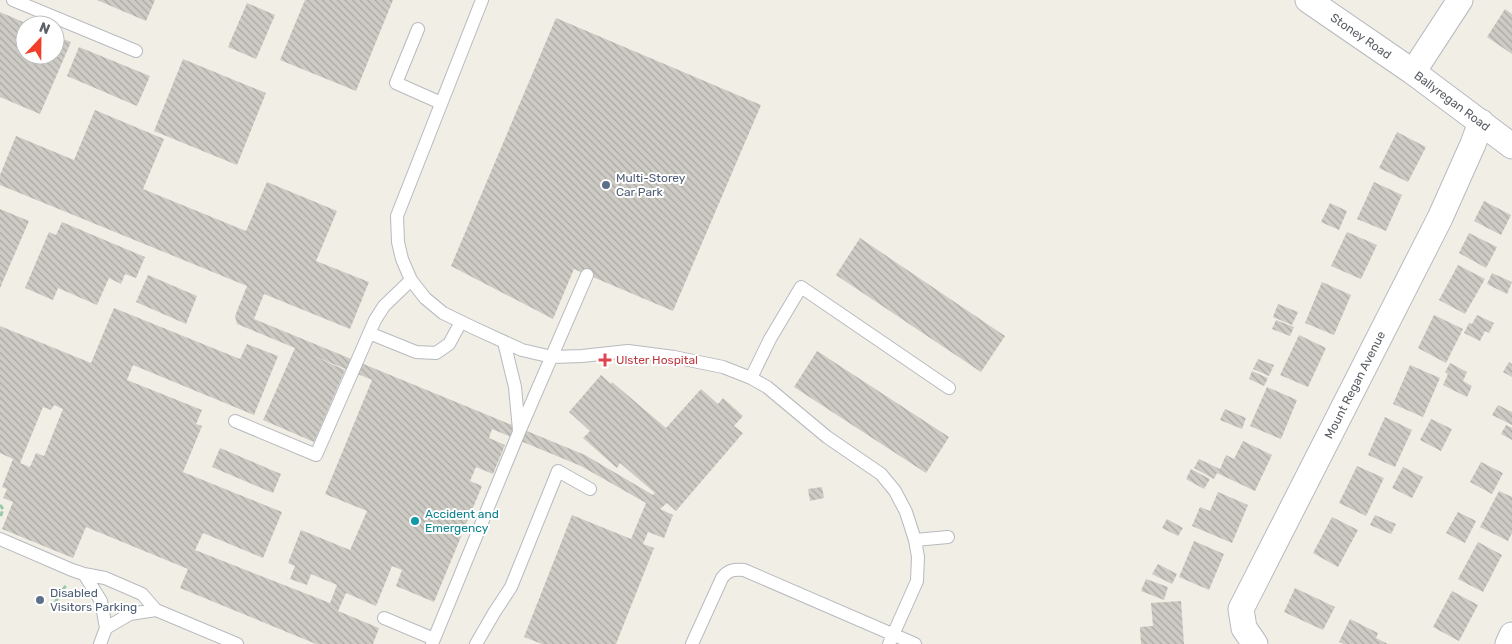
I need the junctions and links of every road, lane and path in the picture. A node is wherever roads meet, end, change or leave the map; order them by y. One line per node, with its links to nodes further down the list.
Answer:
1 (13, 0): 6 (lane)
2 (482, 0): 8 (lane)
3 (1308, 0): 7 (street, Stoney Road)
4 (1460, 0): 7 (street, Ballyregan Road)
5 (418, 29): 8 (lane)
6 (136, 51)
7 (1413, 72): 9 (street, Ballyregan Road)
8 (441, 103): 12 (lane)
9 (1481, 122): 10 (street, Ballyregan Road); 40 (street, Mount Regan Avenue)
10 (1512, 146)
11 (587, 275): 16 (lane)
12 (411, 280): 13 (lane); 14 (lane)
13 (461, 322): 14 (lane); 15 (lane)
14 (370, 334): 19 (lane)
15 (504, 342): 16 (lane); 20 (lane)
16 (552, 357): 17 (lane); 20 (lane)
17 (751, 378): 18 (lane); 26 (lane)
18 (949, 388)
19 (235, 421)
20 (519, 432): 34 (lane)
21 (590, 489): 37 (lane)
22 (0, 505): 23 (path)
23 (0, 518)
24 (948, 537): 26 (lane)
25 (0, 539): 27 (lane)
26 (915, 540): 33 (lane)
27 (78, 572): 28 (path); 29 (lane); 31 (lane)
28 (51, 609)
29 (156, 610): 31 (lane); 36 (lane)
30 (384, 618): 34 (lane)
31 (106, 628): 35 (lane)
32 (1512, 635): 41 (street)
33 (891, 639): 38 (lane); 39 (lane)
34 (433, 642)
35 (100, 644)
36 (237, 644)
37 (476, 644)
38 (692, 644)
39 (915, 644)
40 (1256, 644)
41 (1508, 644)

